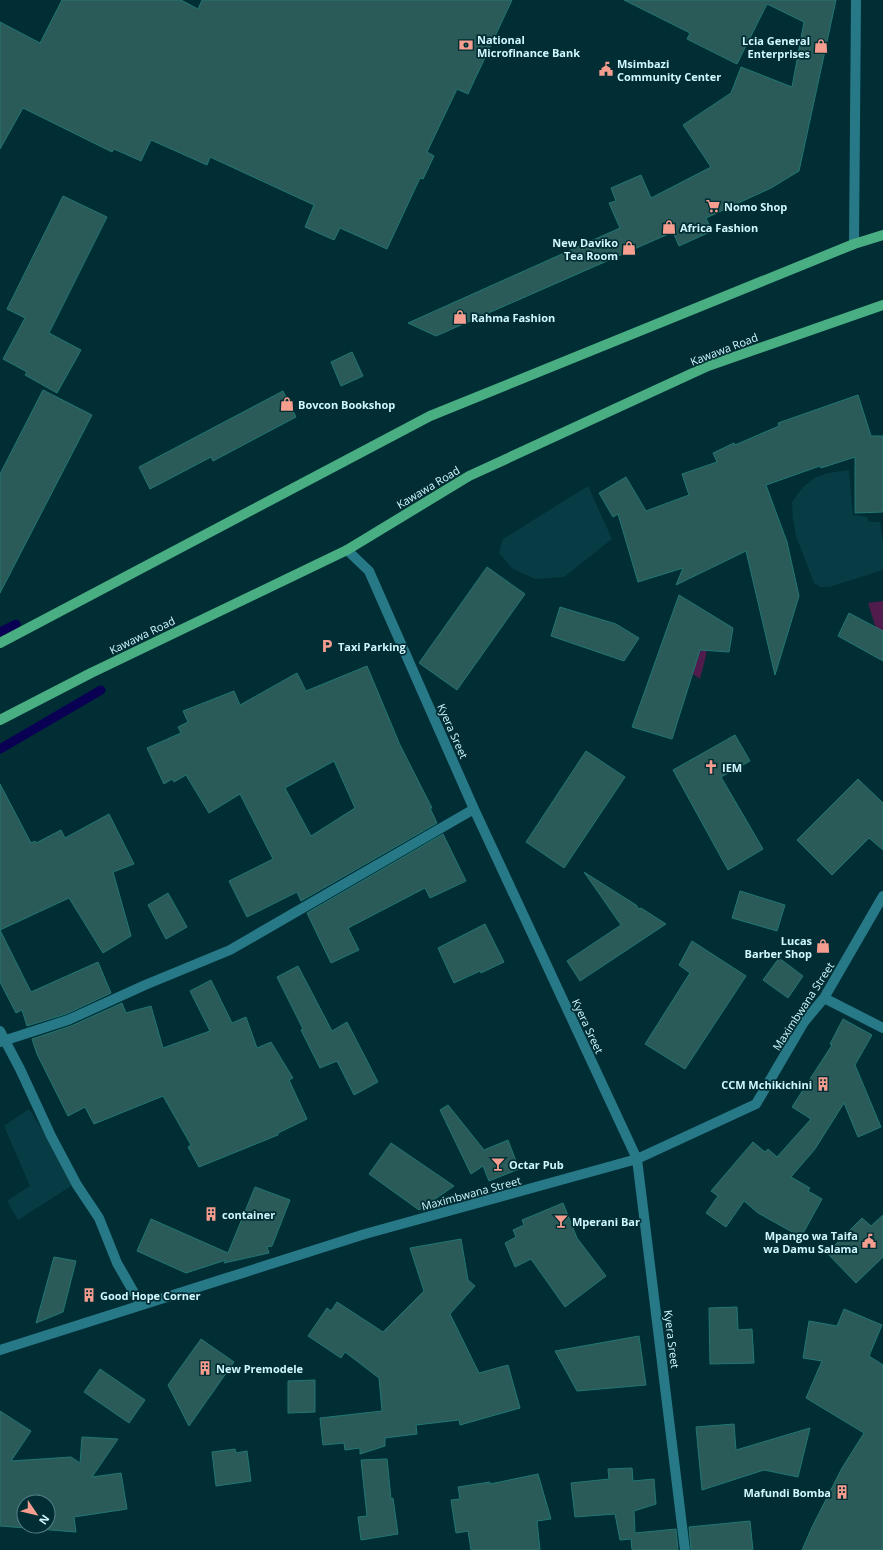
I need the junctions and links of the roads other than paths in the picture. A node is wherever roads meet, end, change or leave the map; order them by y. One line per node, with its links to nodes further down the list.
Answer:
1 (856, 0): 3 (street)
2 (883, 235): 3 (main road)
3 (854, 244): 6 (main road)
4 (883, 305): 5 (main road, Kawawa Road)
5 (347, 550): 7 (main road, Kawawa Road); 8 (street, Kyera Sreet)
6 (0, 643)
7 (0, 720)
8 (474, 809): 12 (street); 13 (street, Kyera Sreet)
9 (883, 896): 10 (street, Maximbwana Street)
10 (824, 998): 11 (street); 13 (street, Maximbwana Street)
11 (883, 1028)
12 (2, 1038): 14 (street)
13 (637, 1159): 14 (street, Maximbwana Street); 16 (street, Kyera Sreet)
14 (142, 1305): 15 (street, Maximbwana Street)
15 (0, 1350)
16 (685, 1550)

